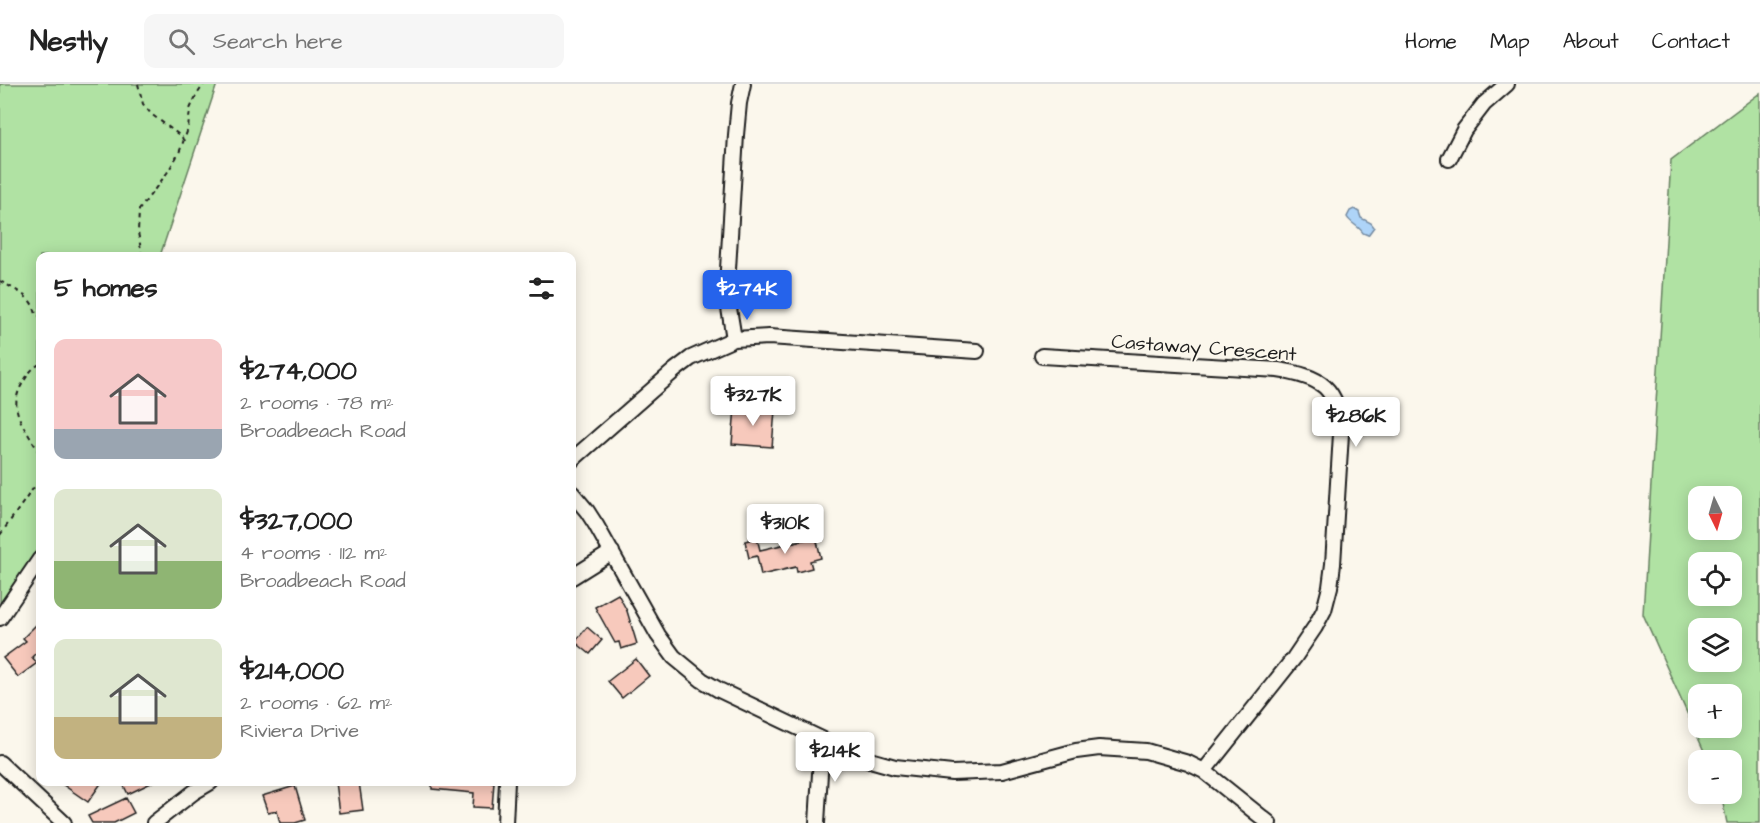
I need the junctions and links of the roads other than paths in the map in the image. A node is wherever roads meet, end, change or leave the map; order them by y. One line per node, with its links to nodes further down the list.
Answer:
1 (743, 84): 4 (street)
2 (1507, 84): 3 (street)
3 (1449, 159)
4 (734, 339): 5 (street); 7 (street)
5 (977, 351)
6 (1042, 356): 15 (street, Castaway Crescent)
7 (576, 457)
8 (576, 498): 9 (street)
9 (612, 552): 11 (street); 13 (street)
10 (36, 565): 12 (street)
11 (576, 574)
12 (0, 618)
13 (822, 740): 15 (street); 21 (street)
14 (0, 764): 18 (street)
15 (1204, 771): 22 (street)
16 (204, 786): 19 (street)
17 (507, 786): 20 (street)
18 (64, 823)
19 (154, 823)
20 (504, 823)
21 (817, 823)
22 (1269, 823)

